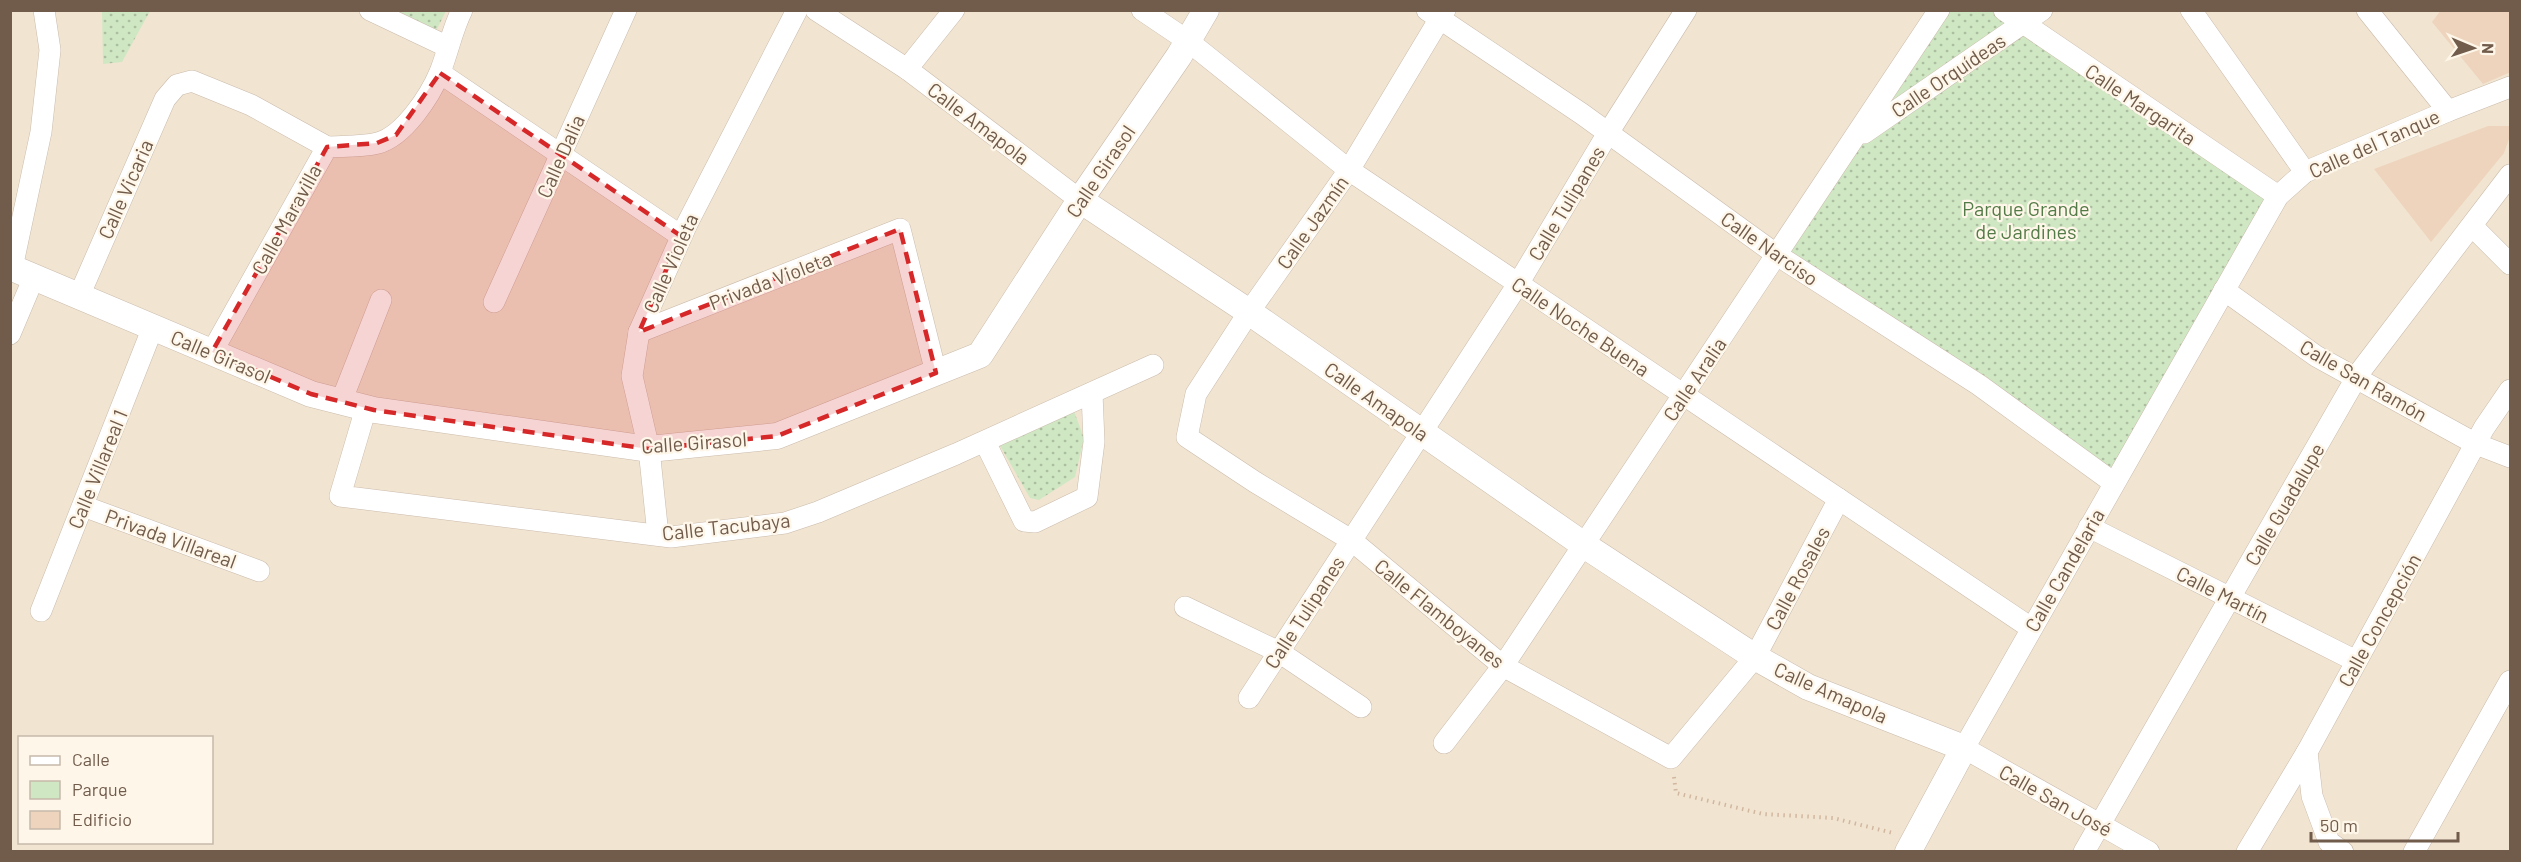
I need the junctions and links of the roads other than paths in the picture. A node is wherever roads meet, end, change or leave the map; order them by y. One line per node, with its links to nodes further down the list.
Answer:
1 (44, 10): 37 (street)
2 (370, 10): 19 (street)
3 (462, 10): 19 (street, Calle Maravilla)
4 (626, 10): 27 (street, Calle Dalia)
5 (797, 10): 34 (street, Calle Violeta)
6 (816, 10): 20 (street, Calle Amapola)
7 (954, 10): 20 (street)
8 (1142, 10): 18 (street, Calle Noche Buena)
9 (1206, 10): 18 (street, Calle Girasol)
10 (1686, 10): 24 (street, Calle Tulipanes)
11 (1939, 10): 25 (street, Calle Aralia)
12 (2004, 10): 17 (street, Calle Margarita)
13 (2042, 10): 17 (street, Calle Orquídeas)
14 (2191, 10): 29 (street)
15 (2367, 10): 23 (street)
16 (1437, 14): 24 (street, Calle Narciso); 28 (street, Calle Jazmín)
17 (2023, 24): 25 (street, Calle Orquídeas); 31 (street, Calle Margarita)
18 (1188, 41): 28 (street, Calle Noche Buena); 32 (street, Calle Girasol)
19 (448, 47): 21 (street, Calle Maravilla)
20 (907, 69): 32 (street, Calle Amapola)
21 (440, 73): 26 (street, Calle Maravilla); 27 (street)
22 (2511, 87): 23 (street, Calle del Tanque)
23 (2448, 111): 29 (street, Calle del Tanque)
24 (1608, 133): 35 (street, Calle Narciso); 38 (street, Calle Tulipanes)
25 (1853, 140): 35 (street, Calle Aralia)
26 (327, 147): 40 (street, Calle Vicaria); 47 (street, Calle Maravilla)
27 (561, 155): 34 (street); 42 (street, Calle Dalia)
28 (1349, 170): 38 (street, Calle Noche Buena); 43 (street, Calle Jazmín)
29 (2305, 172): 31 (street, Calle del Tanque)
30 (2511, 175): 33 (street, Calle Guadalupe)
31 (2277, 196): 39 (street, Calle del Tanque)
32 (1080, 200): 43 (street, Calle Amapola); 49 (street, Calle Girasol)
33 (2472, 226): 36 (street); 50 (street, Calle Guadalupe)
34 (681, 236): 45 (street, Calle Violeta)
35 (1777, 255): 53 (street, Calle Aralia); 62 (street, Calle Narciso)
36 (2511, 264)
37 (19, 270): 40 (street, Calle Girasol); 46 (street)
38 (1518, 284): 53 (street, Calle Noche Buena); 56 (street, Calle Tulipanes)
39 (2224, 290): 50 (street, Calle San Ramón); 62 (street, Calle Candelaria)
40 (79, 296): 44 (street, Calle Girasol)
41 (381, 300): 54 (street)
42 (494, 302)
43 (1249, 312): 56 (street, Calle Amapola); 57 (street, Calle Jazmín)
44 (153, 327): 47 (street, Calle Girasol); 64 (street, Calle Villareal 1)
45 (639, 332): 49 (street, Privada Violeta); 60 (street, Calle Violeta)
46 (10, 334)
47 (212, 352): 54 (street, Calle Girasol)
48 (1153, 365): 52 (street, Calle Tacubaya)
49 (936, 373): 60 (street, Calle Girasol)
50 (2356, 378): 59 (street, Calle San Ramón); 70 (street, Calle Guadalupe)
51 (2511, 390): 59 (street, Calle Concepción)
52 (1092, 393): 58 (street, Calle Tacubaya); 58 (street)
53 (1684, 395): 63 (street, Calle Noche Buena); 68 (street, Calle Aralia)
54 (341, 402): 55 (street, Calle Girasol)
55 (366, 408): 60 (street, Calle Girasol); 66 (street, Calle Tacubaya)
56 (1420, 431): 67 (street, Calle Tulipanes); 68 (street, Calle Amapola)
57 (1187, 437): 67 (street, Calle Flamboyanes)
58 (985, 442): 66 (street, Calle Tacubaya)
59 (2476, 444): 61 (street, Calle San Ramón); 76 (street, Calle Concepción)
60 (649, 449): 66 (street, Calle Violeta)
61 (2511, 457)
62 (2114, 483): 65 (street, Calle Candelaria)
63 (1839, 499): 73 (street, Calle Noche Buena); 75 (street, Calle Rosales)
64 (83, 506): 69 (street, Privada Villareal); 72 (street, Calle Villareal 1)
65 (2089, 527): 70 (street, Calle Martín); 73 (street, Calle Candelaria)
66 (658, 535)
67 (1351, 540): 74 (street, Calle Tulipanes); 77 (street, Calle Flamboyanes)
68 (1584, 545): 75 (street, Calle Amapola); 77 (street, Calle Aralia)
69 (259, 571)
70 (2230, 597): 76 (street, Calle Martín); 85 (street, Calle Guadalupe)
71 (1185, 607): 74 (street)
72 (41, 611)
73 (2031, 628): 82 (street, Calle Candelaria)
74 (1279, 652): 79 (street, Calle Tulipanes); 80 (street)
75 (1755, 657): 82 (street, Calle Amapola); 84 (street, Calle Rosales)
76 (2356, 661): 83 (street, Calle Concepción)
77 (1503, 666): 81 (street, Calle Aralia); 84 (street, Calle Flamboyanes)
78 (2511, 681): 91 (street)
79 (1249, 698)
80 (1361, 707)
81 (1444, 743)
82 (1964, 748): 85 (street, Calle San José); 86 (street, Calle Candelaria)
83 (2307, 752): 89 (street, Calle Concepción); 90 (street)
84 (1671, 758)
85 (2100, 824): 87 (street, Calle Guadalupe); 88 (street, Calle San José)
86 (1912, 845)
87 (2084, 852)
88 (2149, 852)
89 (2247, 852)
90 (2343, 852)
91 (2414, 852)

